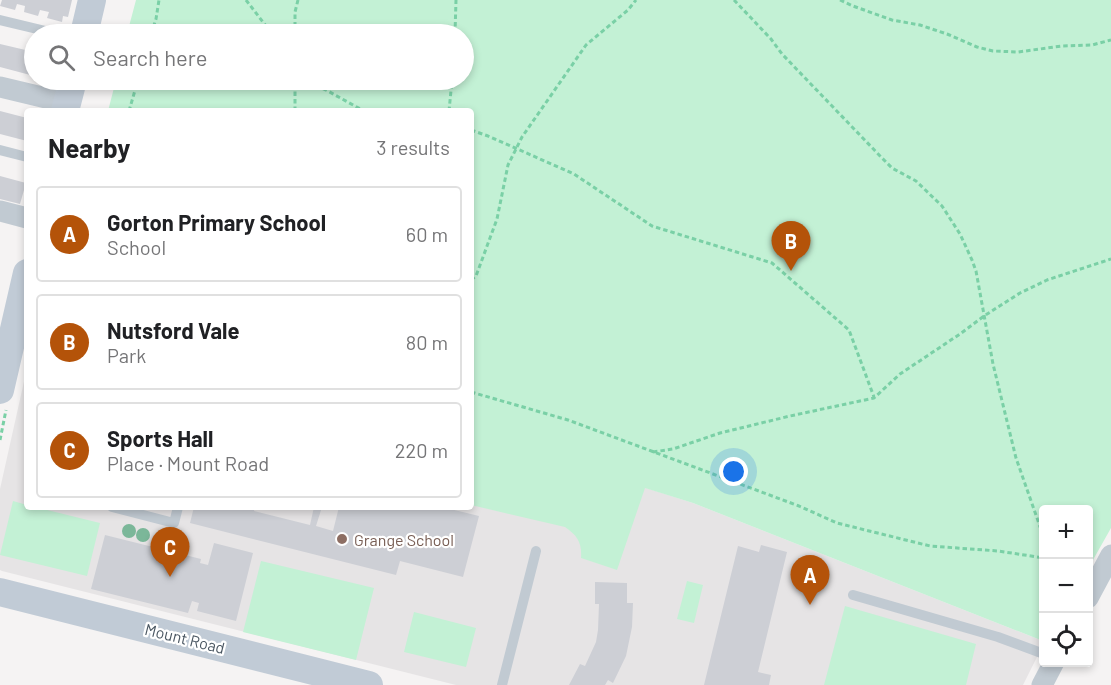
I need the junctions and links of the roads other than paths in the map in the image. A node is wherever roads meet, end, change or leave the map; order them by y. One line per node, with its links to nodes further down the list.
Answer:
1 (92, 0): 3 (main road)
2 (0, 20): 4 (lane)
3 (86, 24)
4 (24, 26)
5 (0, 87): 6 (street)
6 (68, 98)
7 (0, 150): 8 (lane)
8 (24, 156)
9 (0, 211): 10 (street)
10 (24, 217)
11 (24, 298): 12 (main road)
12 (21, 323): 13 (main road)
13 (0, 390)
14 (124, 510): 15 (lane)
15 (177, 510)
16 (536, 551): 24 (lane)
17 (1111, 555): 18 (street)
18 (1093, 590)
19 (0, 592): 23 (main road, Mount Road)
20 (853, 595): 21 (lane)
21 (1039, 652)
22 (1052, 667): 25 (street)
23 (369, 685)
24 (501, 685)
25 (1042, 685)

